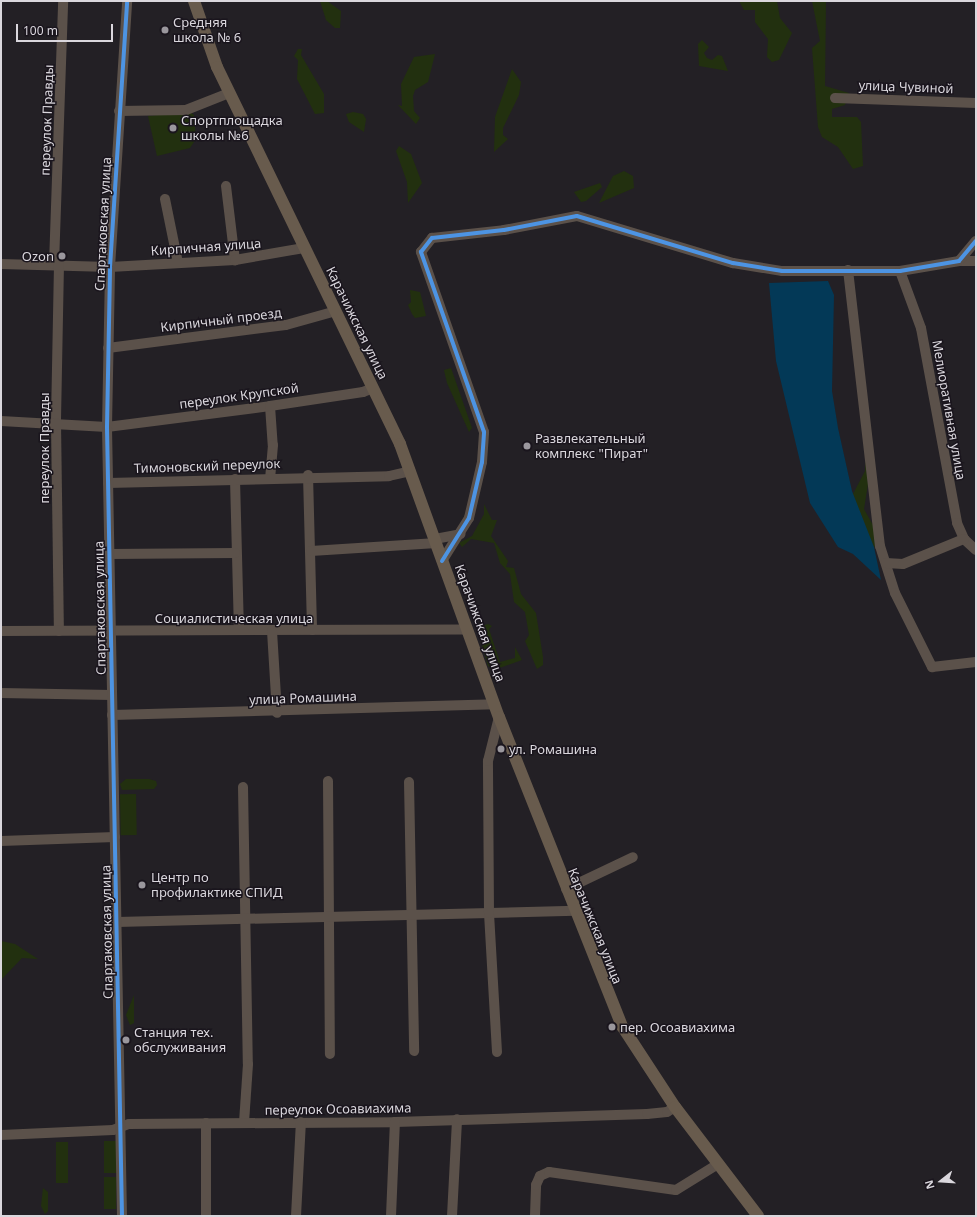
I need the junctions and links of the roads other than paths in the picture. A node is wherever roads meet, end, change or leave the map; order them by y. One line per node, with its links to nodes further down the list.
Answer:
1 (63, 1): 17 (street, переулок Правды)
2 (127, 1): 7 (street, Спартаковская улица)
3 (194, 1): 4 (main road, Карачижская улица)
4 (229, 93): 7 (street); 11 (main road, Карачижская улица)
5 (835, 98): 6 (street, улица Чувиной)
6 (976, 103)
7 (120, 111): 18 (street, Спартаковская улица)
8 (226, 186): 12 (street)
9 (165, 199): 15 (street)
10 (976, 241): 13 (street)
11 (304, 248): 12 (street, Кирпичная улица); 21 (main road, Карачижская улица)
12 (235, 260): 15 (street, Кирпичная улица)
13 (959, 261): 14 (street); 20 (street)
14 (976, 261)
15 (178, 263): 18 (street, Кирпичная улица)
16 (1, 264): 17 (street, Кирпичная улица)
17 (56, 264): 18 (street, Кирпичная улица); 26 (street, переулок Правды)
18 (110, 266): 22 (street, Спартаковская улица)
19 (848, 270): 20 (street); 33 (street); 41 (street)
20 (900, 271): 34 (street, Мелиоративная улица)
21 (336, 311): 22 (street, Кирпичный проезд); 23 (main road, Карачижская улица)
22 (108, 348): 27 (street, Спартаковская улица)
23 (373, 388): 24 (street, переулок Крупской); 28 (main road, Карачижская улица)
24 (270, 406): 27 (street, переулок Крупской); 30 (street)
25 (1, 421): 26 (street, переулок Крупской)
26 (56, 423): 27 (street, переулок Крупской); 46 (street, переулок Правды)
27 (107, 426): 32 (street, Спартаковская улица)
28 (410, 472): 29 (street, Тимоновский переулок); 35 (main road, Карачижская улица)
29 (308, 475): 30 (street, Тимоновский переулок); 37 (street)
30 (270, 477): 31 (street, Тимоновский переулок)
31 (234, 479): 32 (street, Тимоновский переулок); 38 (street)
32 (108, 483): 39 (street, Спартаковская улица)
33 (461, 534): 35 (street); 40 (street)
34 (964, 540): 36 (street); 41 (street)
35 (436, 541): 37 (street); 40 (main road, Карачижская улица)
36 (976, 550)
37 (311, 551): 44 (street)
38 (235, 553): 39 (street); 43 (street)
39 (110, 554): 47 (street, Спартаковская улица)
40 (442, 561): 42 (main road, Карачижская улица)
41 (886, 563): 49 (street)
42 (466, 629): 44 (street, Социалистическая улица); 52 (main road, Карачижская улица)
43 (238, 630): 47 (street, Социалистическая улица); 48 (street, Социалистическая улица)
44 (312, 630): 48 (street, Социалистическая улица)
45 (1, 631): 46 (street, Социалистическая улица)
46 (59, 631): 47 (street, Социалистическая улица)
47 (111, 631): 51 (street, Спартаковская улица)
48 (272, 631): 53 (street)
49 (976, 662)
50 (1, 693): 51 (street)
51 (112, 695): 54 (street, Спартаковская улица)
52 (494, 704): 53 (street, улица Ромашина); 55 (main road, Карачижская улица)
53 (277, 712): 54 (street, улица Ромашина)
54 (112, 715): 59 (street, Спартаковская улица)
55 (499, 717): 62 (main road, Карачижская улица); 64 (street)
56 (328, 781): 66 (street)
57 (409, 782): 65 (street)
58 (243, 787): 67 (street)
59 (115, 837): 60 (street); 68 (street, Спартаковская улица)
60 (1, 841)
61 (633, 857): 62 (street)
62 (566, 890): 63 (main road, Карачижская улица)
63 (575, 911): 64 (street); 72 (main road, Карачижская улица)
64 (490, 913): 65 (street); 70 (street)
65 (410, 915): 66 (street); 69 (street)
66 (329, 916): 67 (street); 71 (street)
67 (244, 917): 68 (street); 74 (street)
68 (117, 922): 78 (street, Спартаковская улица)
69 (414, 1051)
70 (497, 1052)
71 (330, 1054)
72 (675, 1107): 73 (street, переулок Осоавиахима); 80 (main road, Карачижская улица)
73 (457, 1119): 76 (street, переулок Осоавиахима); 85 (street)
74 (244, 1122): 75 (street, переулок Осоавиахима); 77 (street, переулок Осоавиахима)
75 (301, 1122): 76 (street, переулок Осоавиахима); 83 (street)
76 (395, 1122): 84 (street)
77 (206, 1123): 78 (street, переулок Осоавиахима); 82 (street)
78 (120, 1127): 79 (street, переулок Осоавиахима); 81 (street, Спартаковская улица)
79 (1, 1135)
80 (718, 1164): 86 (street); 87 (main road, Карачижская улица)
81 (122, 1216)
82 (206, 1216)
83 (296, 1216)
84 (391, 1216)
85 (452, 1216)
86 (534, 1216)
87 (758, 1216)

